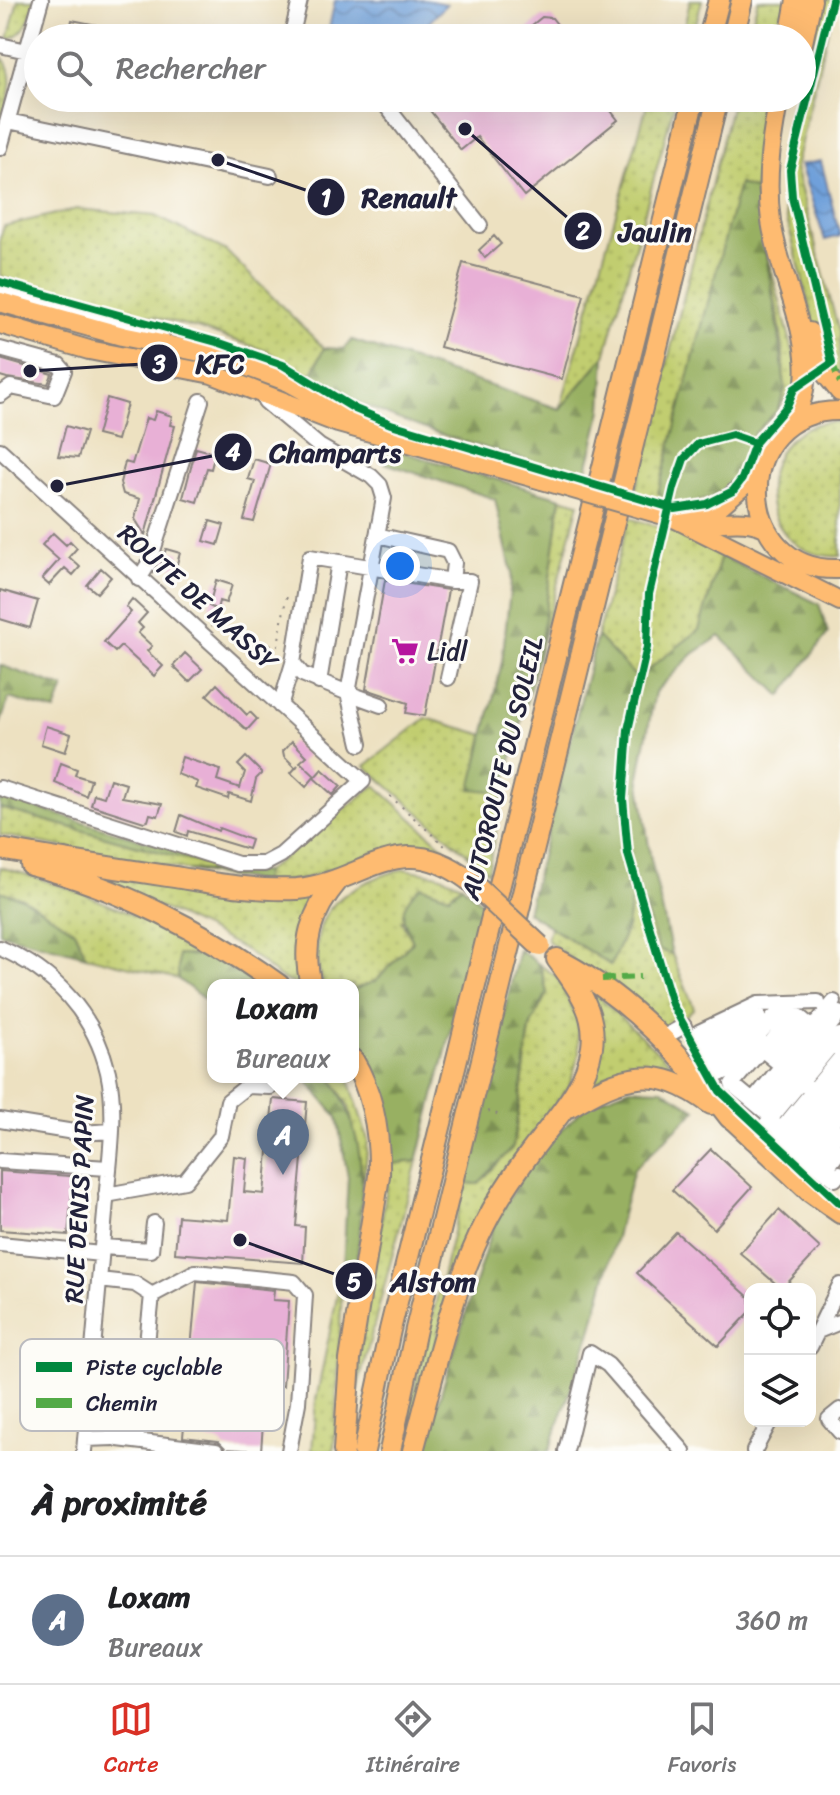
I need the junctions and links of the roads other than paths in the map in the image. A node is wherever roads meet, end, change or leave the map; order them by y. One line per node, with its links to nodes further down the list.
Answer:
1 (41, 0): 7 (street)
2 (300, 0): 8 (street)
3 (719, 0): 9 (highway)
4 (742, 0): 10 (highway)
5 (796, 0): 11 (main road)
6 (812, 0): 12 (main road)
7 (34, 24)
8 (294, 24)
9 (713, 24)
10 (736, 24)
11 (792, 24)
12 (807, 24)
13 (0, 45): 14 (street)
14 (24, 50)
15 (24, 62): 21 (street)
16 (391, 112): 24 (street)
17 (691, 112): 106 (highway, AUTOROUTE DU SOLEIL)
18 (715, 112): 107 (highway, AUTOROUTE DU SOLEIL)
19 (777, 112): 35 (main road)
20 (788, 112): 31 (main road)
21 (8, 121): 22 (street); 23 (street)
22 (0, 148)
23 (270, 176)
24 (480, 225)
25 (0, 292): 29 (street)
26 (0, 302): 29 (main road)
27 (0, 324): 30 (main road)
28 (0, 349): 32 (street)
29 (215, 355): 36 (main road)
30 (239, 382): 36 (main road); 41 (street)
31 (840, 392)
32 (0, 395)
33 (201, 401): 45 (street)
34 (840, 411): 35 (main road)
35 (791, 423): 38 (main road)
36 (390, 436): 39 (main road, bridge)
37 (0, 450): 45 (street, ROUTE DE MASSY)
38 (757, 474): 39 (main road); 40 (main road)
39 (674, 518): 40 (main road); 47 (main road)
40 (765, 527): 44 (main road)
41 (377, 535): 43 (street); 46 (street)
42 (339, 562): 43 (street); 48 (street); 50 (street)
43 (371, 567): 46 (street); 51 (street)
44 (839, 570)
45 (139, 579): 53 (street, ROUTE DE MASSY)
46 (452, 581): 49 (street)
47 (840, 601)
48 (293, 663): 50 (street); 53 (street)
49 (448, 678)
50 (319, 682): 51 (street)
51 (348, 693): 52 (street); 54 (street)
52 (381, 705)
53 (280, 706): 55 (street, ROUTE DE MASSY)
54 (360, 744)
55 (0, 788)
56 (0, 849): 58 (highway)
57 (0, 857): 61 (highway)
58 (338, 880): 60 (highway, bridge); 62 (highway)
59 (0, 948): 76 (street, RUE DENIS PAPIN)
60 (549, 952): 67 (highway); 73 (highway)
61 (270, 979)
62 (310, 979)
63 (818, 1002): 64 (street); 66 (street); 69 (street)
64 (838, 1007): 66 (street)
65 (684, 1026): 67 (street)
66 (818, 1031): 69 (street); 69 (street); 69 (street); 69 (street)
67 (662, 1038): 74 (highway)
68 (840, 1058): 69 (street)
69 (785, 1060): 69 (street); 71 (street); 78 (street); 78 (street); 78 (street); 78 (street); 78 (street)
70 (359, 1073): 105 (highway)
71 (840, 1076)
72 (270, 1087): 83 (street)
73 (565, 1110): 74 (highway); 108 (highway)
74 (730, 1118): 79 (main road)
75 (0, 1120): 76 (street)
76 (112, 1131): 82 (street, RUE DENIS PAPIN)
77 (840, 1132): 78 (street)
78 (791, 1138): 79 (street); 80 (street)
79 (752, 1141): 84 (main road)
80 (840, 1151)
81 (0, 1161): 82 (street)
82 (108, 1168): 83 (street, RUE DENIS PAPIN)
83 (106, 1195): 88 (street, RUE DENIS PAPIN)
84 (835, 1211): 86 (main road)
85 (154, 1223): 88 (street)
86 (840, 1225)
87 (0, 1244): 88 (street)
88 (101, 1250): 89 (street, RUE DENIS PAPIN)
89 (99, 1280): 91 (street); 95 (street, RUE DENIS PAPIN)
90 (840, 1285): 93 (street)
91 (152, 1295): 96 (street); 104 (street)
92 (840, 1322): 93 (street)
93 (818, 1331): 94 (street)
94 (816, 1335)
95 (94, 1339)
96 (147, 1339)
97 (840, 1410): 100 (street)
98 (767, 1427): 111 (street)
99 (138, 1431): 101 (street)
100 (840, 1432)
101 (114, 1438): 102 (street); 103 (street)
102 (85, 1445)
103 (216, 1451)
104 (289, 1451)
105 (344, 1451)
106 (364, 1451)
107 (390, 1451)
108 (413, 1451)
109 (566, 1451): 110 (street)
110 (683, 1451)
111 (754, 1451)

